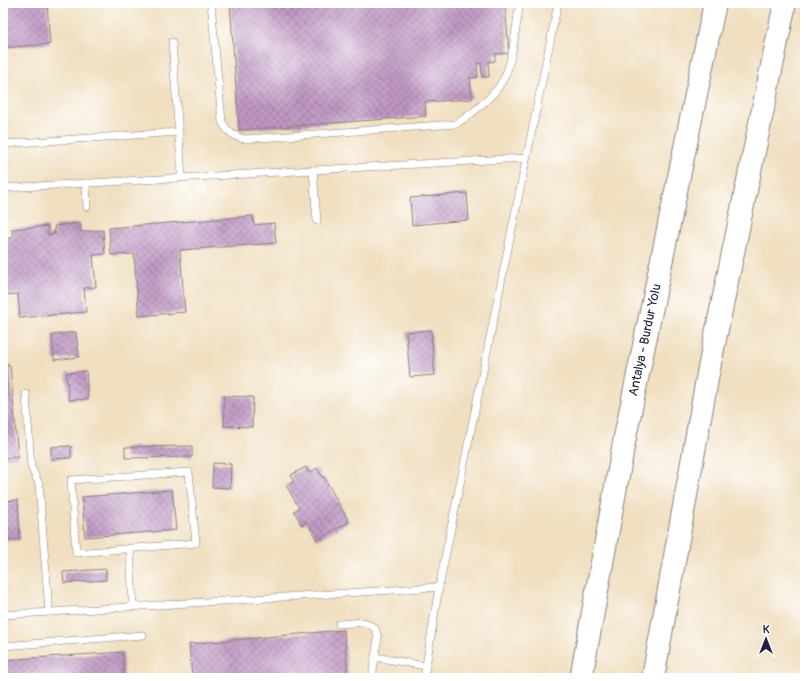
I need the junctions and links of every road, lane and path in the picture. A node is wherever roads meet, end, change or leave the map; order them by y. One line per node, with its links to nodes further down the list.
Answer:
1 (211, 3): 2 (lane)
2 (520, 3)
3 (558, 3): 9 (lane)
4 (714, 3): 18 (highway, Antalya - Burdur Yolu)
5 (785, 3): 16 (highway)
6 (172, 42): 7 (lane)
7 (179, 132): 8 (lane); 11 (lane)
8 (3, 144)
9 (526, 158): 10 (lane); 20 (lane)
10 (313, 170): 11 (lane); 15 (lane)
11 (182, 177): 12 (lane)
12 (86, 183): 13 (lane); 14 (lane)
13 (3, 188)
14 (87, 207)
15 (317, 221)
16 (706, 389): 33 (highway); 34 (highway)
17 (26, 394): 22 (lane)
18 (625, 437): 31 (highway); 32 (highway, Antalya - Burdur Yolu)
19 (130, 548): 19 (lane); 21 (lane)
20 (439, 587): 21 (lane); 28 (lane)
21 (133, 606): 22 (lane)
22 (49, 612): 23 (lane)
23 (3, 615)
24 (339, 624): 27 (lane)
25 (143, 636): 26 (lane)
26 (3, 646)
27 (375, 657): 28 (lane); 29 (lane)
28 (426, 666): 30 (lane)
29 (372, 678)
30 (424, 678)
31 (566, 678)
32 (581, 678)
33 (653, 678)
34 (668, 678)

